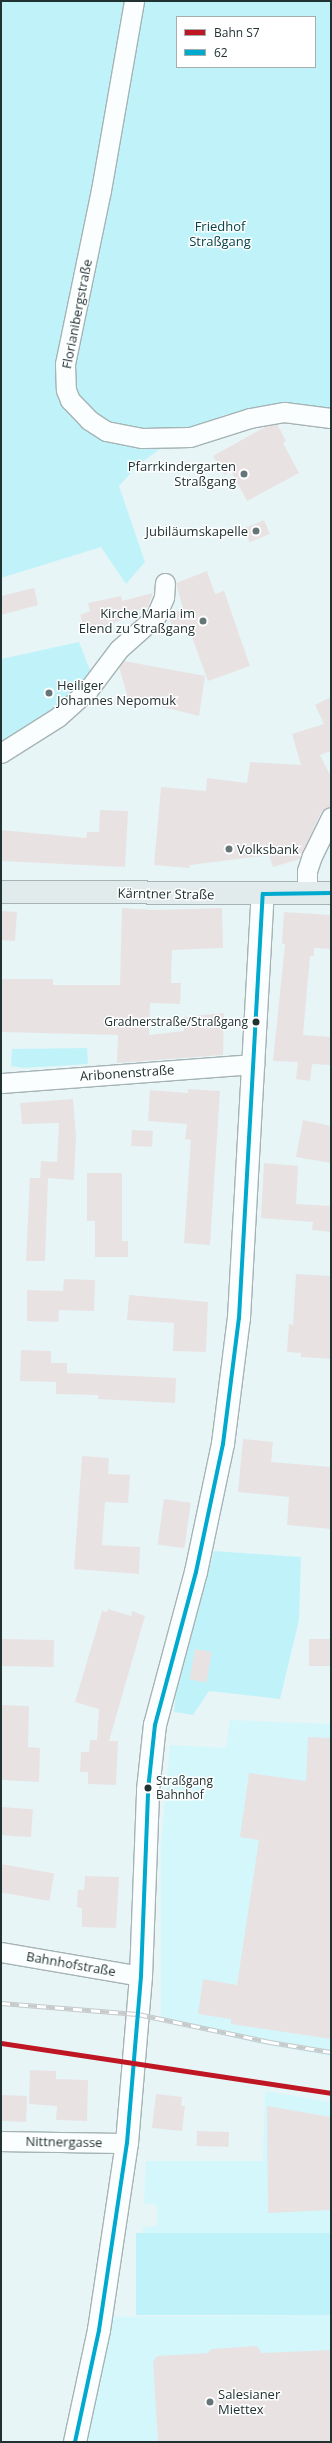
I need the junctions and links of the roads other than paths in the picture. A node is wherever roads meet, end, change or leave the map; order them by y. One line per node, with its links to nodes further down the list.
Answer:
1 (134, 1): 2 (street, Florianibergstraße)
2 (331, 418)
3 (165, 583): 4 (street)
4 (1, 753)
5 (331, 818): 9 (street)
6 (1, 892): 8 (main road, Kärntner Straße)
7 (331, 893): 9 (main road, Kärntner Straße)
8 (263, 894): 9 (main road, Kärntner Straße); 10 (main road)
9 (307, 894)
10 (254, 1064): 11 (street, Aribonenstraße); 13 (main road)
11 (1, 1083)
12 (1, 1952): 13 (street, Bahnhofstraße)
13 (141, 1976): 15 (main road)
14 (1, 2141): 15 (street, Nittnergasse)
15 (127, 2143): 16 (main road)
16 (75, 2442)

